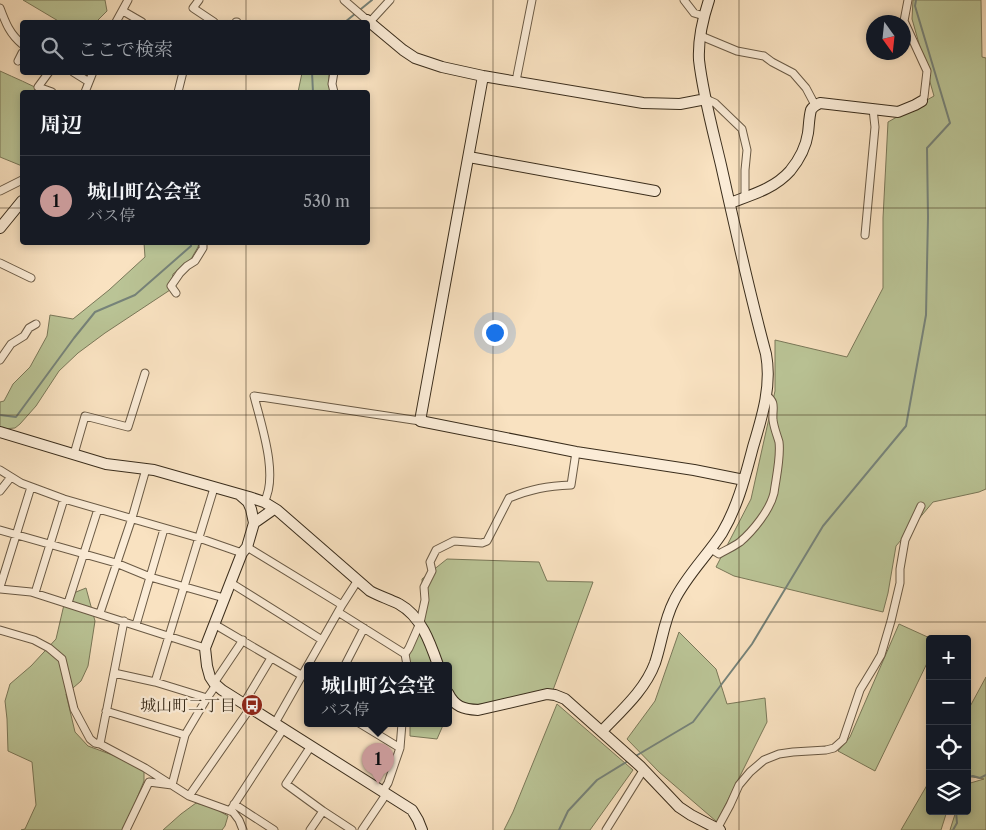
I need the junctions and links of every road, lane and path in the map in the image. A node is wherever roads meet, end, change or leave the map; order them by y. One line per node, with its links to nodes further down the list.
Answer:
1 (128, 0): 10 (street)
2 (199, 0): 14 (street)
3 (344, 0): 15 (street)
4 (390, 0): 16 (street)
5 (532, 0): 28 (street)
6 (684, 0): 11 (street)
7 (709, 0): 11 (street)
8 (908, 0): 35 (street)
9 (0, 8): 19 (street)
10 (123, 11): 12 (street); 13 (street)
11 (704, 16): 18 (street)
12 (117, 20)
13 (139, 20)
14 (211, 20)
15 (366, 20)
16 (370, 20)
17 (370, 24): 27 (street)
18 (701, 36): 34 (street); 36 (street)
19 (20, 42)
20 (20, 57): 21 (street)
21 (18, 61)
22 (47, 75): 30 (street)
23 (78, 75): 29 (street)
24 (92, 75): 29 (street)
25 (182, 75): 32 (street)
26 (334, 75): 33 (street)
27 (484, 76): 28 (street); 38 (street)
28 (516, 81): 34 (street)
29 (89, 82): 31 (street)
30 (46, 90)
31 (87, 90)
32 (178, 90)
33 (334, 90)
34 (706, 98): 42 (street); 43 (street)
35 (922, 101): 37 (street)
36 (815, 105): 37 (street); 42 (street)
37 (873, 109): 46 (street)
38 (469, 157): 41 (street); 55 (street)
39 (20, 181): 40 (street)
40 (0, 191)
41 (655, 191)
42 (745, 197): 43 (street)
43 (730, 202): 54 (street)
44 (20, 203): 45 (street)
45 (0, 228)
46 (865, 235)
47 (203, 245): 50 (street)
48 (0, 263): 49 (street)
49 (31, 278)
50 (176, 293)
51 (36, 324): 52 (street)
52 (0, 360)
53 (145, 373): 58 (street)
54 (766, 395): 62 (street); 79 (street)
55 (420, 422): 57 (street); 68 (street)
56 (0, 432): 58 (street)
57 (576, 452): 62 (street); 95 (street)
58 (74, 454): 59 (street)
59 (146, 468): 64 (street); 72 (street)
60 (0, 470): 61 (street)
61 (11, 477): 63 (street); 65 (street)
62 (744, 480): 79 (street)
63 (31, 487): 67 (street); 76 (street)
64 (214, 488): 66 (street); 77 (street)
65 (0, 491)
66 (237, 494): 68 (street); 73 (street)
67 (64, 498): 70 (street); 78 (street)
68 (264, 502): 71 (street)
69 (921, 506): 141 (street)
70 (98, 509): 72 (street); 81 (street)
71 (274, 509): 73 (street); 84 (street)
72 (132, 518): 74 (street); 82 (street)
73 (254, 523): 80 (street)
74 (164, 529): 77 (street); 83 (street)
75 (0, 530): 76 (street)
76 (16, 535): 78 (street); 87 (street)
77 (199, 538): 80 (street); 86 (street)
78 (50, 544): 81 (street); 88 (street)
79 (711, 549): 122 (street)
80 (244, 550): 85 (street); 91 (street)
81 (83, 554): 82 (street); 90 (street)
82 (116, 563): 83 (street); 93 (street)
83 (150, 577): 86 (street); 97 (street)
84 (358, 580): 91 (street); 95 (street)
85 (231, 583): 89 (street); 102 (street)
86 (183, 587): 89 (street); 100 (street)
87 (0, 588): 88 (street)
88 (35, 593): 90 (street)
89 (224, 598): 96 (street)
90 (68, 603): 93 (street)
91 (342, 605): 92 (street)
92 (338, 612): 98 (street); 102 (street)
93 (100, 613): 94 (street)
94 (124, 621): 97 (street); 111 (street)
95 (420, 623): 104 (street); 109 (street)
96 (214, 624): 101 (street); 103 (street)
97 (136, 625): 100 (street)
98 (364, 628): 104 (street); 107 (street)
99 (0, 630): 124 (street)
100 (170, 637): 103 (street); 113 (street)
101 (243, 640): 105 (street); 114 (street)
102 (322, 640): 106 (street)
103 (205, 648): 114 (street)
104 (405, 654): 108 (street)
105 (271, 658): 112 (street); 117 (street)
106 (309, 662)
107 (347, 662)
108 (406, 662)
109 (437, 662)
110 (304, 670): 112 (street)
111 (114, 673): 113 (street); 118 (street)
112 (301, 675): 119 (street)
113 (155, 682): 115 (street)
114 (215, 684): 115 (street); 117 (street)
115 (207, 698): 123 (street)
116 (452, 701): 122 (street)
117 (247, 705): 119 (street); 130 (street)
118 (106, 711): 123 (street); 124 (street)
119 (280, 725): 125 (street); 131 (street)
120 (366, 727): 126 (street)
121 (402, 727): 126 (street)
122 (602, 731): 127 (street)
123 (185, 734): 128 (street)
124 (100, 744): 128 (street)
125 (311, 746): 129 (street); 132 (street)
126 (400, 748): 129 (street)
127 (642, 767): 140 (street); 141 (street)
128 (172, 784): 130 (street); 133 (street)
129 (385, 792): 138 (street); 139 (street)
130 (189, 796): 131 (street)
131 (232, 807): 134 (street); 135 (street)
132 (323, 811): 136 (street); 137 (street)
133 (126, 830)
134 (243, 830)
135 (274, 830)
136 (310, 830)
137 (352, 830)
138 (362, 830)
139 (422, 830)
140 (606, 830)
141 (717, 830)

